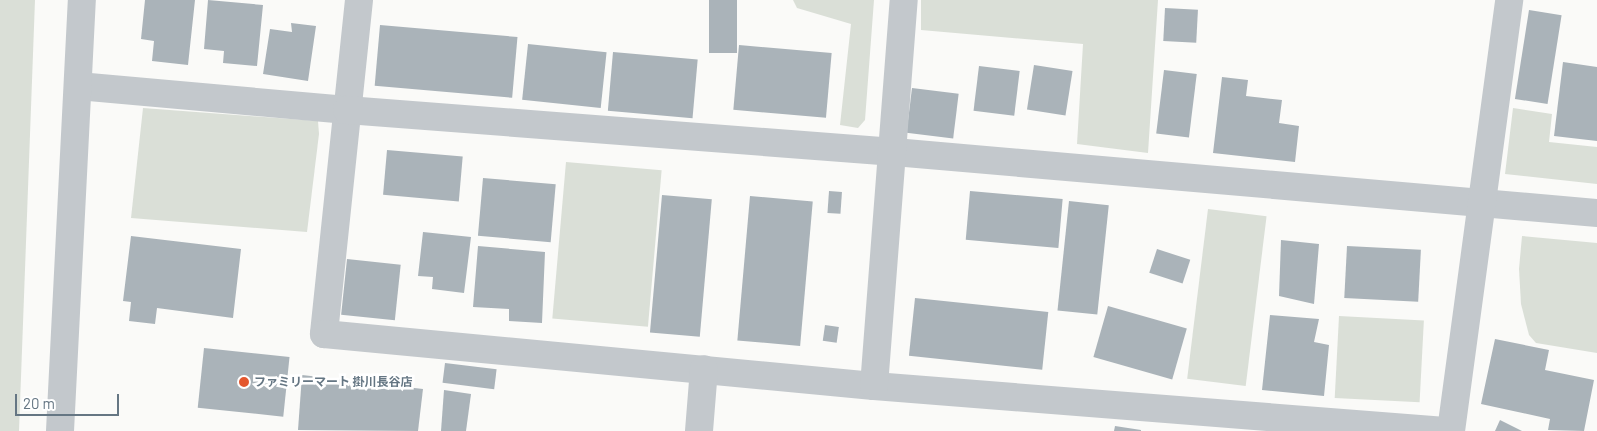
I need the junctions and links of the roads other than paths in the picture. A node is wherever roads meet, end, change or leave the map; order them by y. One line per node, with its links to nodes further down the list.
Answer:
1 (82, 0): 5 (street)
2 (359, 0): 6 (street)
3 (904, 0): 7 (street)
4 (1509, 0): 8 (street)
5 (78, 86): 6 (street); 12 (street)
6 (347, 110): 7 (street); 10 (street)
7 (894, 152): 8 (street); 11 (street)
8 (1483, 203): 9 (street); 15 (street)
9 (1597, 213)
10 (704, 369): 11 (street); 13 (street)
11 (874, 386): 14 (street)
12 (60, 431)
13 (699, 431)
14 (1446, 431)
15 (1451, 431)

